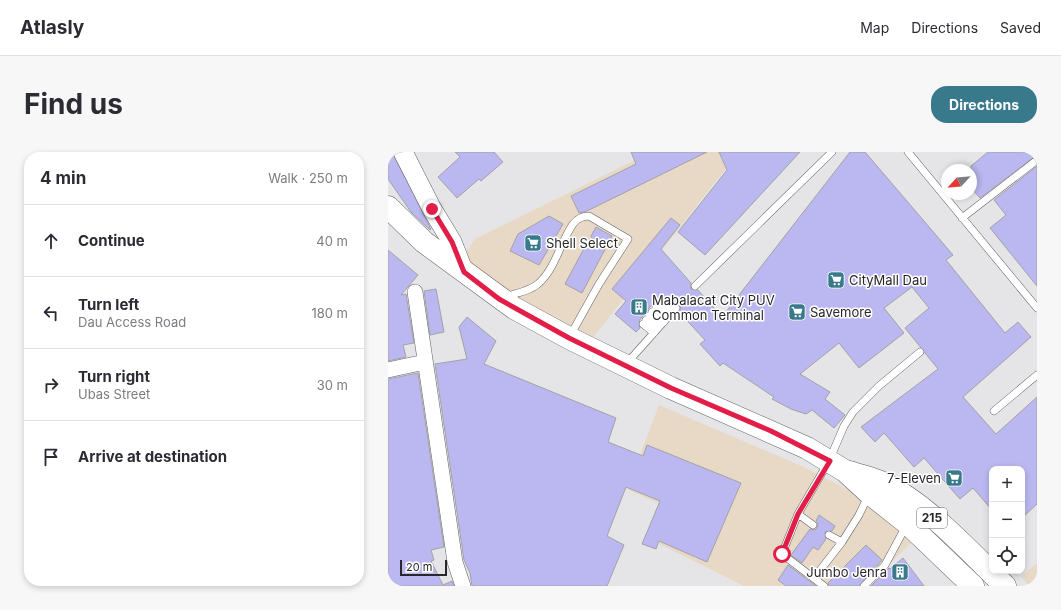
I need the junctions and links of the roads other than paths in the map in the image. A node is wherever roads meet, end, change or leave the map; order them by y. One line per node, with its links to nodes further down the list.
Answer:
1 (403, 152): 7 (street)
2 (832, 152): 8 (lane)
3 (908, 152): 6 (lane)
4 (1037, 160): 6 (lane)
5 (388, 207): 7 (main road, 215)
6 (962, 218): 11 (lane)
7 (464, 272): 10 (main road, 215)
8 (695, 286)
9 (415, 292): 16 (street)
10 (499, 299): 14 (main road, 215); 14 (lane)
11 (1037, 308)
12 (651, 314): 13 (lane); 13 (lane); 13 (lane)
13 (663, 322): 17 (lane)
14 (569, 338): 17 (main road, 215)
15 (920, 352): 21 (lane)
16 (425, 362): 18 (street); 30 (street)
17 (625, 366): 21 (main road, 215)
18 (388, 370)
19 (1037, 375): 20 (lane)
20 (994, 411)
21 (838, 466): 22 (main road, 215); 23 (lane)
22 (873, 487): 24 (main road, 215); 27 (lane)
23 (798, 514): 25 (lane); 28 (lane)
24 (913, 514): 29 (main road, 215); 32 (lane); 33 (main road, 215)
25 (813, 525)
26 (829, 535): 27 (lane)
27 (842, 542): 28 (lane)
28 (814, 578): 31 (lane)
29 (969, 585)
30 (463, 586)
31 (824, 586)
32 (864, 586)
33 (1004, 586)

